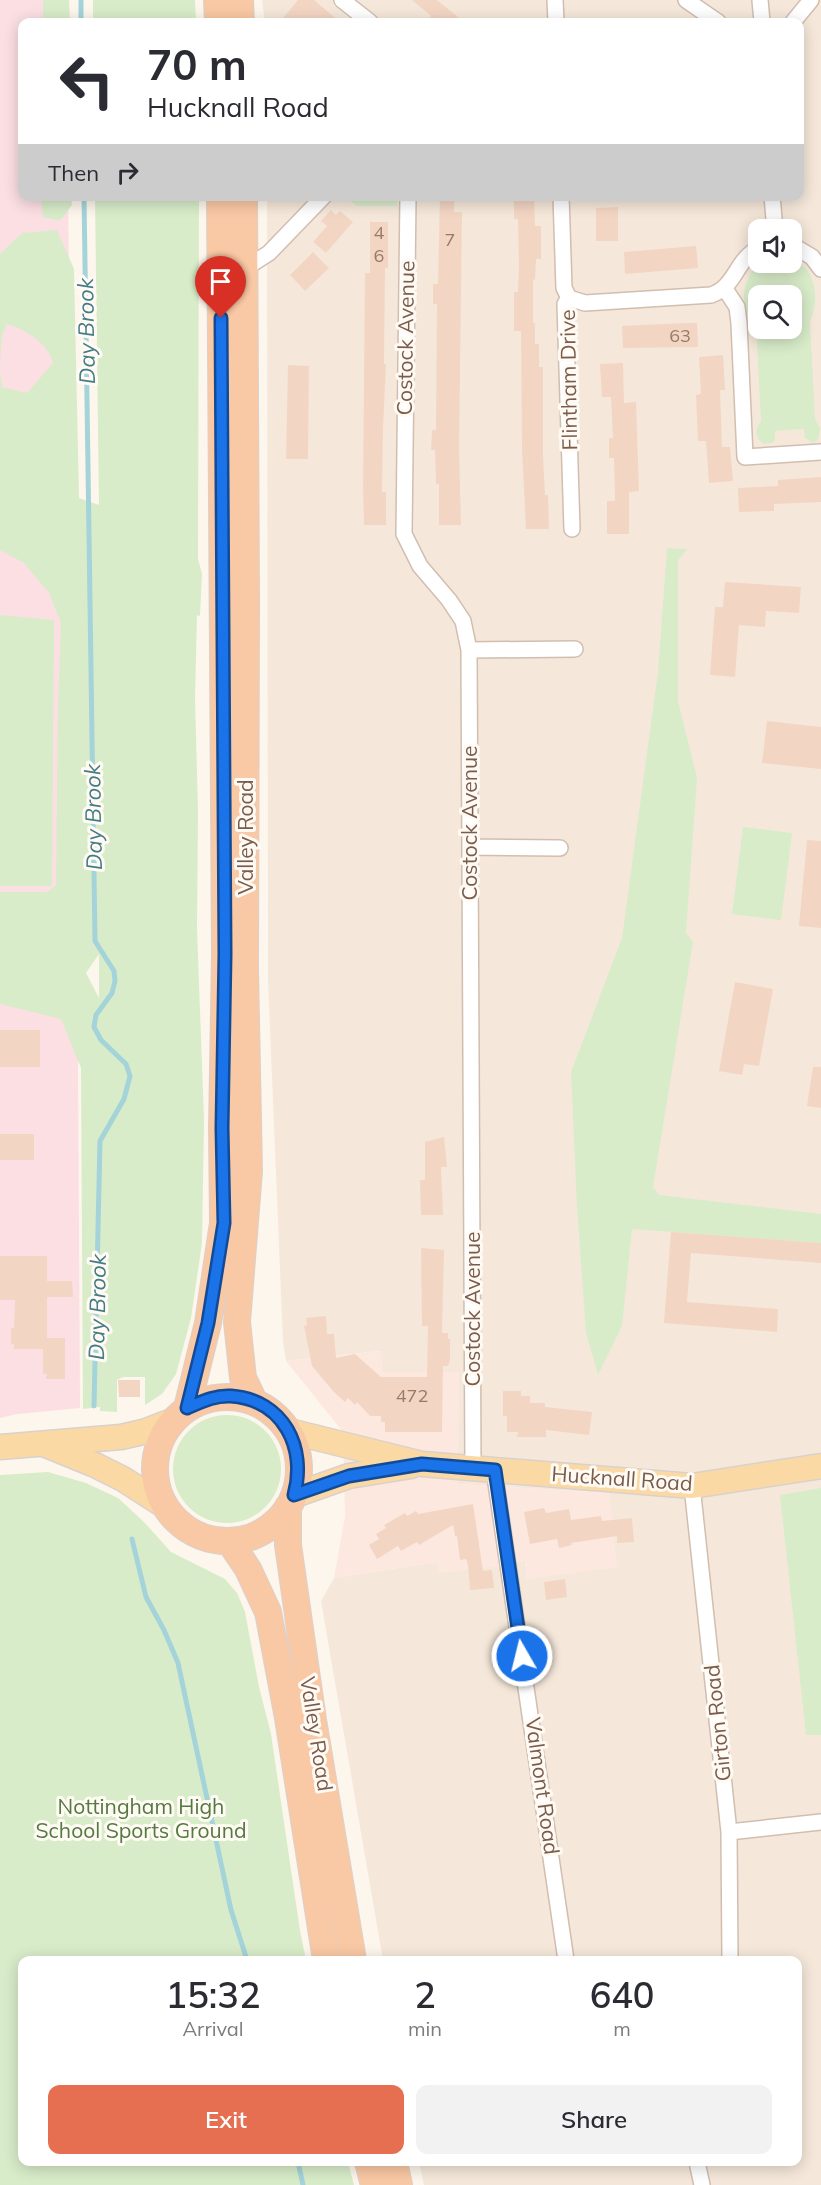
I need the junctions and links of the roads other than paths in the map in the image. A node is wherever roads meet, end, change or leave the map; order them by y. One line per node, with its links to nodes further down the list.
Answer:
1 (217, 0): 8 (highway)
2 (240, 0): 9 (highway)
3 (342, 0): 10 (street)
4 (555, 0): 11 (street)
5 (687, 0): 12 (street)
6 (760, 0): 13 (street)
7 (811, 0): 14 (street)
8 (218, 18)
9 (242, 18)
10 (365, 18)
11 (556, 18)
12 (712, 18)
13 (762, 18)
14 (796, 18)
15 (221, 201): 25 (highway, Valley Road)
16 (243, 201): 25 (highway, Valley Road)
17 (319, 201): 25 (street)
18 (408, 201): 31 (street, Costock Avenue)
19 (561, 201): 27 (street, Flintham Drive)
20 (772, 201): 21 (street)
21 (774, 219)
22 (802, 249): 24 (street)
23 (748, 256): 26 (street)
24 (821, 269)
25 (233, 270): 34 (highway, Valley Road); 35 (highway, Valley Road)
26 (725, 289): 27 (street); 28 (street)
27 (569, 297): 29 (street, Flintham Drive)
28 (821, 452)
29 (572, 529)
30 (575, 649): 31 (street)
31 (469, 650): 32 (street, Costock Avenue)
32 (470, 848): 33 (street); 41 (street, Costock Avenue)
33 (560, 848)
34 (254, 1401): 35 (highway); 36 (highway)
35 (179, 1414): 37 (main road); 44 (highway)
36 (289, 1431): 39 (main road, Hucknall Road); 43 (highway)
37 (41, 1443): 38 (main road); 44 (main road)
38 (0, 1447)
39 (422, 1464): 41 (main road, Hucknall Road); 43 (main road, Hucknall Road)
40 (821, 1466): 42 (main road, Hucknall Road)
41 (484, 1469): 42 (main road, Hucknall Road); 50 (street, Valmont Road)
42 (692, 1486): 47 (street, Girton Road)
43 (291, 1501): 45 (highway); 49 (highway, Valley Road)
44 (165, 1506): 45 (highway)
45 (229, 1541): 48 (highway, Valley Road)
46 (821, 1822): 47 (street)
47 (729, 1832): 51 (street, Girton Road)
48 (325, 1956)
49 (351, 1956)
50 (565, 1956)
51 (730, 1956)
52 (369, 2166): 55 (highway)
53 (395, 2166): 56 (highway)
54 (698, 2166): 57 (street)
55 (374, 2185)
56 (399, 2185)
57 (702, 2185)

